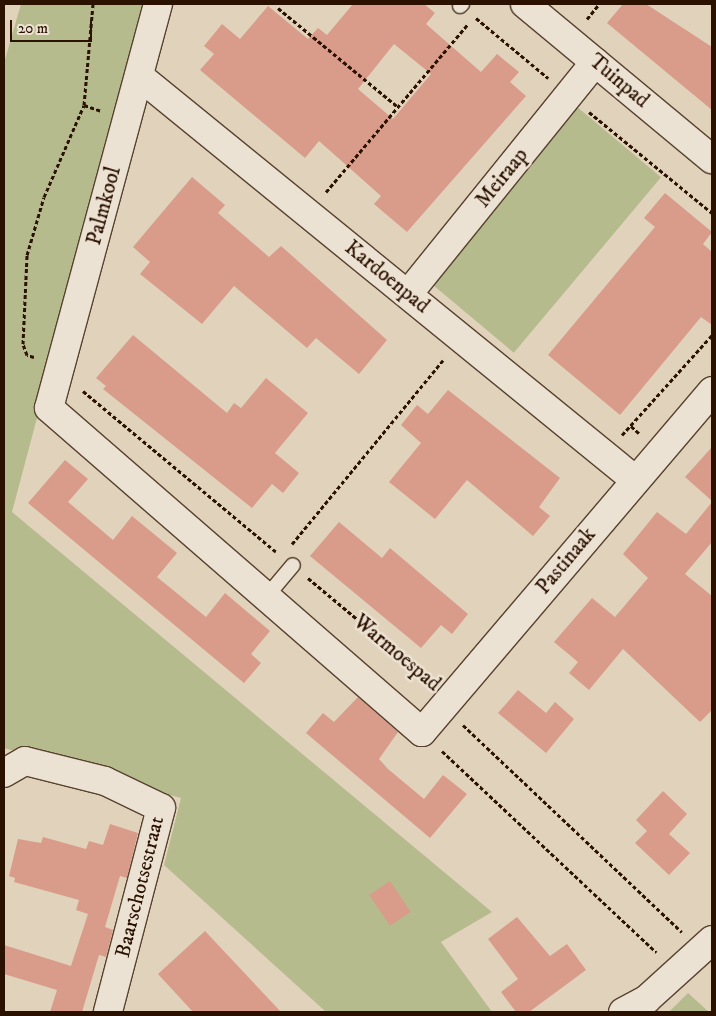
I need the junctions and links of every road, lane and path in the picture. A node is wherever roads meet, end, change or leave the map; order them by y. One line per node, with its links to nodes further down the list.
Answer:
1 (93, 4): 14 (path, Warmoespad)
2 (158, 4): 7 (street, Palmkool)
3 (525, 4): 6 (street, Tuinpad)
4 (278, 8): 8 (path)
5 (474, 17): 8 (path)
6 (596, 62): 9 (street, Tuinpad); 11 (street, Meiraap)
7 (139, 76): 10 (street, Kardoenpad); 14 (street, Palmkool)
8 (398, 107): 10 (path)
9 (712, 159)
10 (308, 214): 11 (street, Kardoenpad)
11 (408, 294): 13 (street, Kardoenpad)
12 (712, 335): 17 (path)
13 (461, 338): 18 (street, Kardoenpad); 19 (path)
14 (60, 371): 16 (street, Palmkool); 19 (path, Warmoespad)
15 (712, 391): 18 (street, Pastinaak)
16 (49, 408): 21 (street, Warmoespad)
17 (619, 439)
18 (634, 479): 22 (street, Pastinaak)
19 (282, 556): 20 (path, Warmoespad)
20 (293, 566): 21 (lane); 22 (path, Warmoespad)
21 (267, 596): 23 (street, Warmoespad)
22 (451, 698): 23 (street, Pastinaak); 25 (path, Warmoespad)
23 (422, 732): 26 (path)
24 (4, 773): 27 (street, Baarschotsestraat)
25 (707, 946): 26 (street)
26 (677, 974): 28 (street)
27 (108, 1012)
28 (623, 1012)

